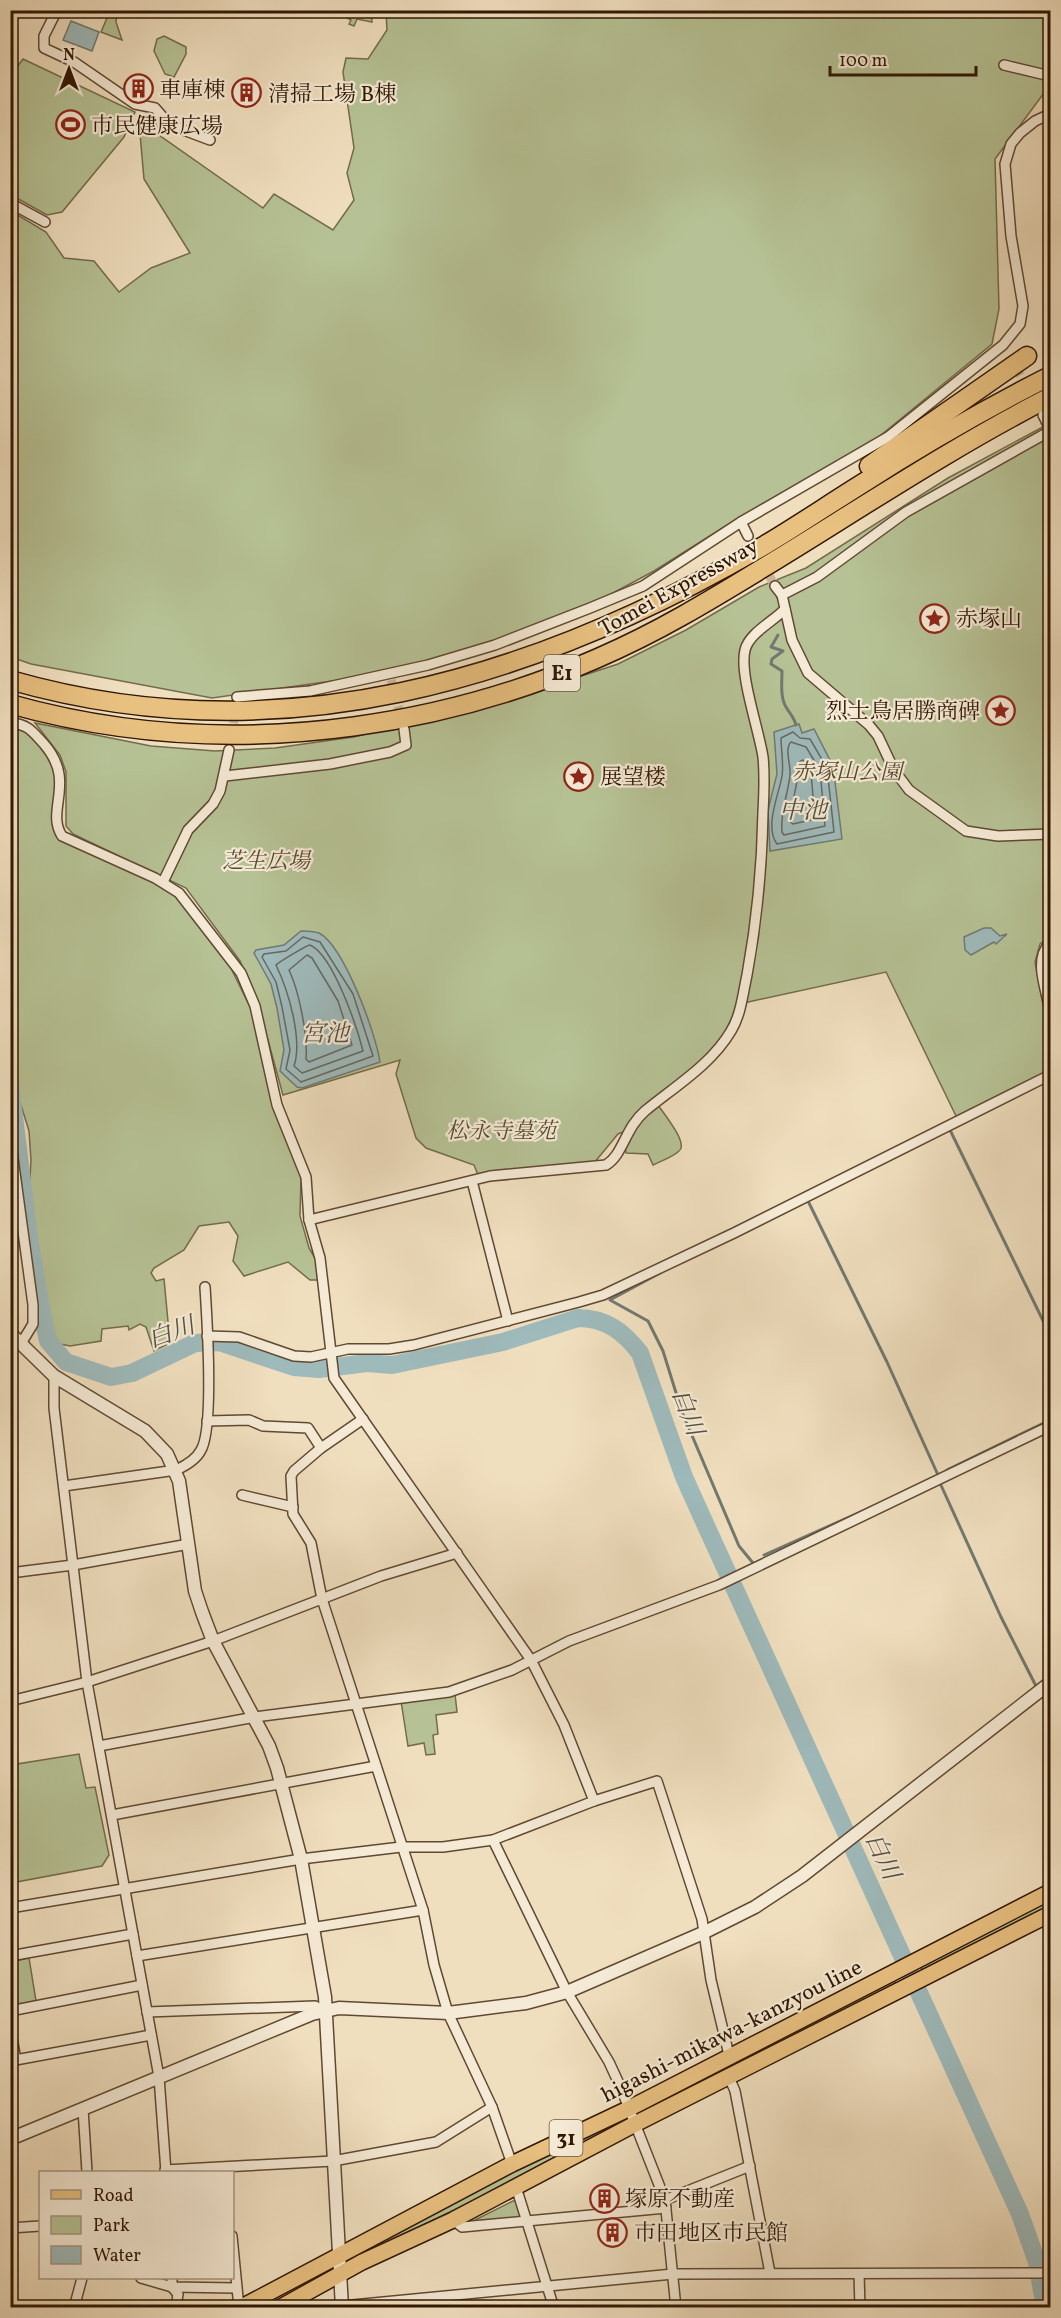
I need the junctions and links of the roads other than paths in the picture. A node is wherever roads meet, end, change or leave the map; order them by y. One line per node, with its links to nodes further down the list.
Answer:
1 (57, 10): 5 (street)
2 (1004, 65): 3 (street)
3 (1050, 76)
4 (1050, 114): 8 (street)
5 (210, 140)
6 (10, 202): 7 (street)
7 (45, 222)
8 (1003, 345): 9 (street); 14 (street)
9 (1018, 356): 16 (highway)
10 (1050, 376): 16 (highway, Tomei Expressway / E1)
11 (1050, 397): 22 (highway, Tomei Expressway / E1)
12 (1043, 415): 13 (street)
13 (1050, 430): 18 (street)
14 (741, 522): 15 (street); 21 (street)
15 (748, 536)
16 (766, 545): 20 (highway, Tomei Expressway / E1)
17 (775, 586): 18 (street)
18 (782, 595): 19 (street)
19 (785, 609): 27 (street); 33 (street)
20 (10, 680)
21 (237, 697)
22 (10, 704)
23 (10, 722): 28 (street)
24 (404, 729): 26 (street)
25 (229, 750): 26 (street)
26 (225, 776): 28 (street)
27 (1050, 834)
28 (164, 882): 34 (street)
29 (1050, 942): 30 (street)
30 (1050, 1010)
31 (1050, 1075): 36 (street)
32 (10, 1136): 39 (street)
33 (472, 1180): 34 (street); 36 (street)
34 (309, 1220): 40 (street)
35 (205, 1287): 38 (street)
36 (508, 1321): 40 (street)
37 (10, 1333): 39 (street)
38 (207, 1336): 40 (street); 43 (street)
39 (22, 1342): 41 (street)
40 (332, 1354): 42 (street)
41 (54, 1376): 46 (street); 47 (street)
42 (363, 1419): 45 (street); 51 (street)
43 (207, 1421): 45 (street); 46 (street)
44 (1050, 1426): 56 (street)
45 (321, 1448): 49 (street)
46 (176, 1470): 47 (street); 50 (street)
47 (64, 1486): 52 (street)
48 (242, 1495): 49 (street)
49 (293, 1507): 54 (street)
50 (189, 1544): 52 (street); 55 (street)
51 (457, 1553): 54 (street); 56 (street)
52 (73, 1565): 53 (street); 57 (street)
53 (10, 1573)
54 (322, 1599): 55 (street); 60 (street)
55 (213, 1641): 57 (street); 61 (street)
56 (531, 1660): 60 (street); 65 (street)
57 (87, 1682): 59 (street); 62 (street)
58 (1050, 1683): 76 (street)
59 (10, 1701)
60 (356, 1704): 61 (street); 63 (street)
61 (255, 1717): 62 (street); 64 (street)
62 (99, 1746): 66 (street)
63 (376, 1766): 64 (street); 68 (street)
64 (281, 1784): 66 (street); 69 (street)
65 (594, 1801): 67 (street); 76 (street)
66 (112, 1815): 70 (street)
67 (493, 1840): 68 (street); 81 (street)
68 (401, 1847): 69 (street); 73 (street)
69 (301, 1859): 70 (street); 75 (street)
70 (126, 1888): 72 (street); 77 (street)
71 (1050, 1892): 88 (main road, higashi-mikawa-kanzyou line / 31)
72 (10, 1908)
73 (423, 1910): 75 (street); 85 (street)
74 (1050, 1914): 91 (main road, higashi-mikawa-kanzyou line / 31)
75 (313, 1928): 79 (street); 83 (street)
76 (703, 1933): 81 (street); 88 (street)
77 (133, 1934): 78 (street); 79 (street)
78 (10, 1956)
79 (137, 1956): 80 (street)
80 (142, 1985): 82 (street); 84 (street)
81 (567, 1992): 85 (street); 94 (street)
82 (10, 2011)
83 (324, 2011): 84 (street); 85 (street); 90 (street); 97 (street)
84 (147, 2012): 87 (street)
85 (448, 2013): 92 (street)
86 (10, 2027): 89 (street)
87 (151, 2035): 89 (street); 90 (street)
88 (729, 2055): 94 (main road, higashi-mikawa-kanzyou line / 31)
89 (13, 2060)
90 (159, 2077): 93 (street); 102 (street)
91 (729, 2077): 95 (main road, higashi-mikawa-kanzyou line / 31); 99 (street)
92 (492, 2107): 97 (street); 98 (street)
93 (83, 2109): 96 (street); 101 (street)
94 (628, 2109): 95 (street); 98 (main road, higashi-mikawa-kanzyou line / 31)
95 (635, 2124): 103 (main road, higashi-mikawa-kanzyou line / 31); 104 (street)
96 (10, 2139)
97 (333, 2162): 100 (street); 109 (street)
98 (512, 2164): 109 (main road, higashi-mikawa-kanzyou line / 31)
99 (750, 2166): 104 (street); 111 (street)
100 (227, 2170): 102 (street)
101 (87, 2171)
102 (166, 2171)
103 (516, 2187): 105 (main road, higashi-mikawa-kanzyou line / 31); 106 (street)
104 (665, 2204): 106 (street); 113 (street)
105 (453, 2220): 106 (street); 115 (main road, higashi-mikawa-kanzyou line / 31)
106 (527, 2221): 119 (street)
107 (39, 2226): 108 (street)
108 (10, 2228)
109 (339, 2254): 115 (street); 123 (main road, higashi-mikawa-kanzyou line / 31)
110 (234, 2257): 120 (street)
111 (770, 2272): 113 (street); 114 (street)
112 (1049, 2273): 114 (street)
113 (673, 2274): 119 (street); 127 (street)
114 (859, 2274): 128 (street)
115 (341, 2275): 124 (main road, higashi-mikawa-kanzyou line / 31); 125 (street)
116 (81, 2279): 121 (street)
117 (153, 2279): 118 (street)
118 (172, 2282): 120 (street); 122 (street)
119 (548, 2286): 125 (street); 126 (street)
120 (237, 2288): 123 (street)
121 (74, 2307)
122 (176, 2307)
123 (239, 2307)
124 (279, 2307)
125 (342, 2307)
126 (554, 2307)
127 (676, 2307)
128 (860, 2307)

